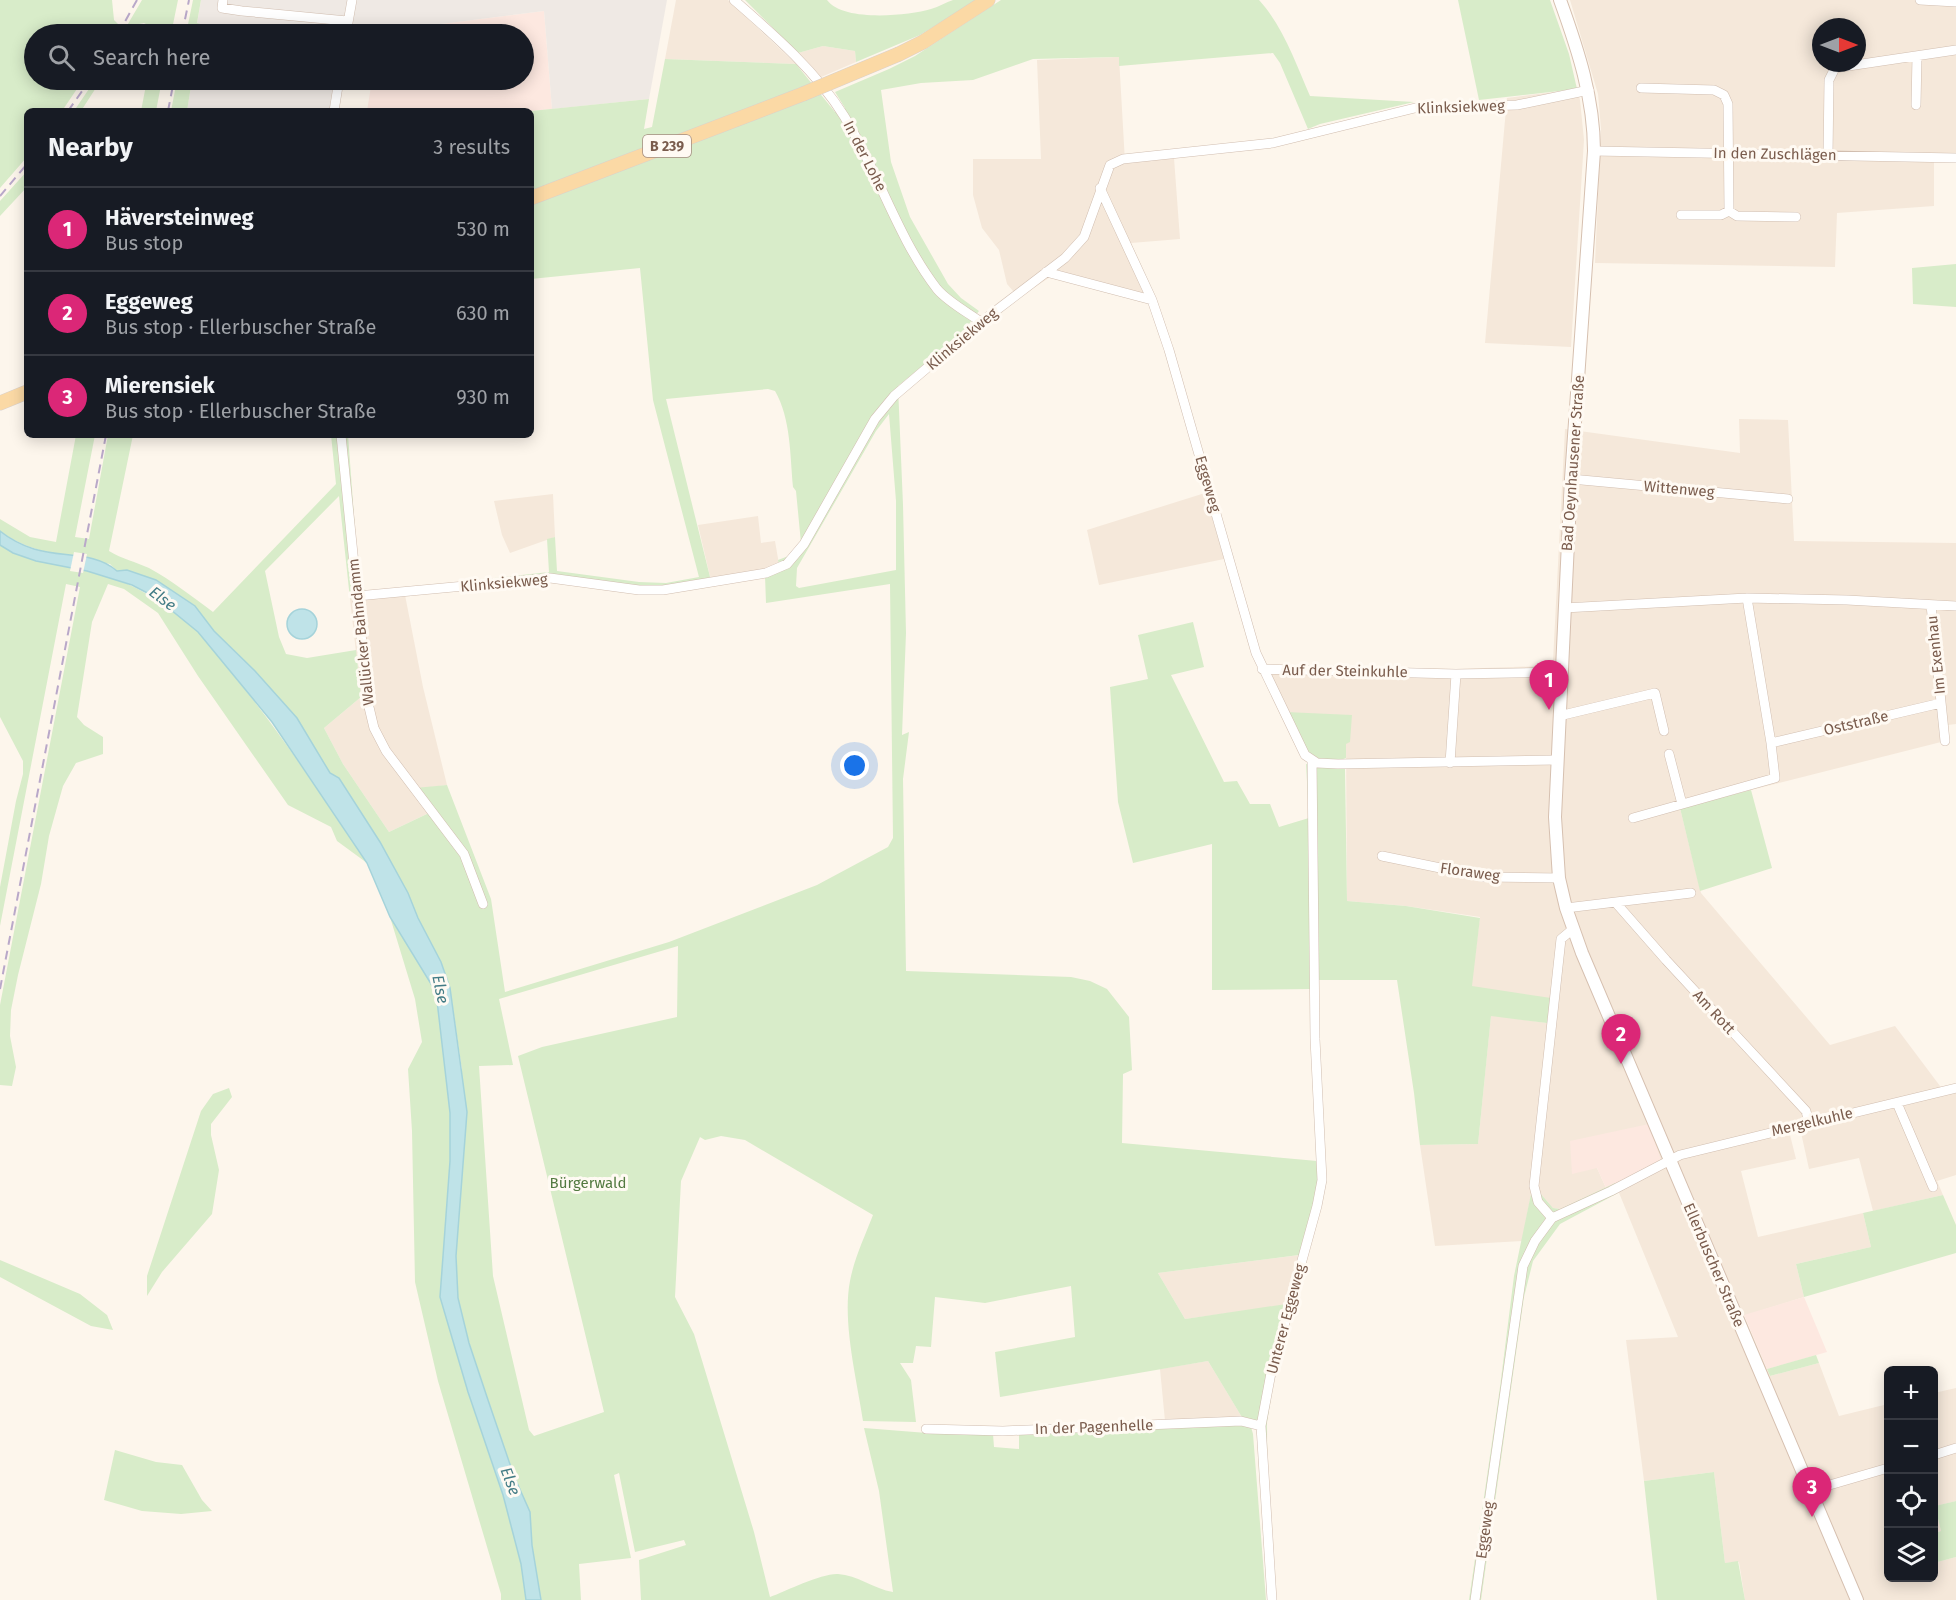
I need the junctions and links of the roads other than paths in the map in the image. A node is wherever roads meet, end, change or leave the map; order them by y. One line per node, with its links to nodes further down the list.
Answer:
1 (223, 0): 8 (street)
2 (352, 0): 8 (street)
3 (734, 0): 28 (street, In der Lohe)
4 (988, 0): 22 (main road, B 239, bridge)
5 (1560, 0): 14 (main road, Bad Oeynhausener Straße)
6 (1920, 0): 7 (street)
7 (1956, 2)
8 (347, 21): 9 (street)
9 (347, 24)
10 (1956, 50): 11 (street)
11 (1917, 56): 15 (street); 19 (street)
12 (1641, 88): 18 (street)
13 (337, 90): 16 (street)
14 (1589, 90): 17 (main road, Bad Oeynhausener Straße); 21 (street, Klinksiekweg)
15 (1916, 105)
16 (334, 108)
17 (1594, 151): 18 (street, In den Zuschlägen); 32 (main road, Bad Oeynhausener Straße)
18 (1728, 153): 19 (street, In den Zuschlägen); 23 (street)
19 (1828, 156): 20 (street, In den Zuschlägen)
20 (1956, 158)
21 (1100, 188): 26 (street, Klinksiekweg); 27 (street, Eggeweg)
22 (534, 197)
23 (1730, 211): 24 (street); 25 (street)
24 (1681, 215)
25 (1796, 217)
26 (1046, 272): 27 (street); 28 (street, Klinksiekweg)
27 (1152, 300): 39 (street, Eggeweg)
28 (981, 322): 34 (street, Klinksiekweg)
29 (24, 393): 30 (main road)
30 (0, 403)
31 (341, 438): 34 (street, Wallücker Bahndamm)
32 (1571, 479): 33 (street, Wittenweg); 38 (main road, Bad Oeynhausener Straße)
33 (1788, 499)
34 (357, 596): 57 (street, Wallücker Bahndamm)
35 (1747, 598): 36 (street); 38 (street); 46 (street)
36 (1931, 605): 37 (street); 42 (street, Im Exenhau)
37 (1956, 606)
38 (1564, 608): 40 (main road, Bad Oeynhausener Straße)
39 (1262, 669): 41 (street, Auf der Steinkuhle); 48 (street, Auf der Steinkuhle)
40 (1561, 672): 41 (street, Auf der Steinkuhle); 43 (main road, Bad Oeynhausener Straße)
41 (1456, 674): 50 (street)
42 (1941, 703): 45 (street, Im Exenhau); 46 (street, Oststraße)
43 (1559, 716): 44 (street); 49 (main road, Bad Oeynhausener Straße)
44 (1664, 731)
45 (1945, 741)
46 (1771, 743): 51 (street)
47 (1669, 754): 51 (street)
48 (1312, 760): 50 (street); 66 (street, Unterer Eggeweg)
49 (1557, 760): 50 (street); 54 (main road, Bad Oeynhausener Straße)
50 (1450, 763)
51 (1682, 804): 52 (street)
52 (1633, 818)
53 (1382, 856): 54 (street, Floraweg)
54 (1559, 878): 58 (main road, Bad Oeynhausener Straße)
55 (1691, 893): 56 (street)
56 (1616, 903): 58 (street); 62 (street, Am Rott)
57 (483, 904)
58 (1566, 908): 59 (main road, Bad Oeynhausener Straße)
59 (1573, 929): 63 (main road, Ellerbuscher Straße); 65 (street)
60 (1956, 1088): 61 (street, Mergelkuhle)
61 (1897, 1103): 62 (street, Mergelkuhle); 64 (street)
62 (1809, 1123): 63 (street, Mergelkuhle)
63 (1670, 1161): 65 (street, Eggeweg); 71 (main road, Ellerbuscher Straße)
64 (1934, 1187)
65 (1552, 1218): 73 (street, Eggeweg)
66 (1261, 1426): 67 (street, In der Pagenhelle); 72 (street, Unterer Eggeweg)
67 (926, 1429)
68 (1956, 1448): 69 (street)
69 (1938, 1454)
70 (1884, 1469): 71 (street)
71 (1809, 1491): 74 (main road, Ellerbuscher Straße)
72 (1272, 1600)
73 (1475, 1600)
74 (1857, 1600)

